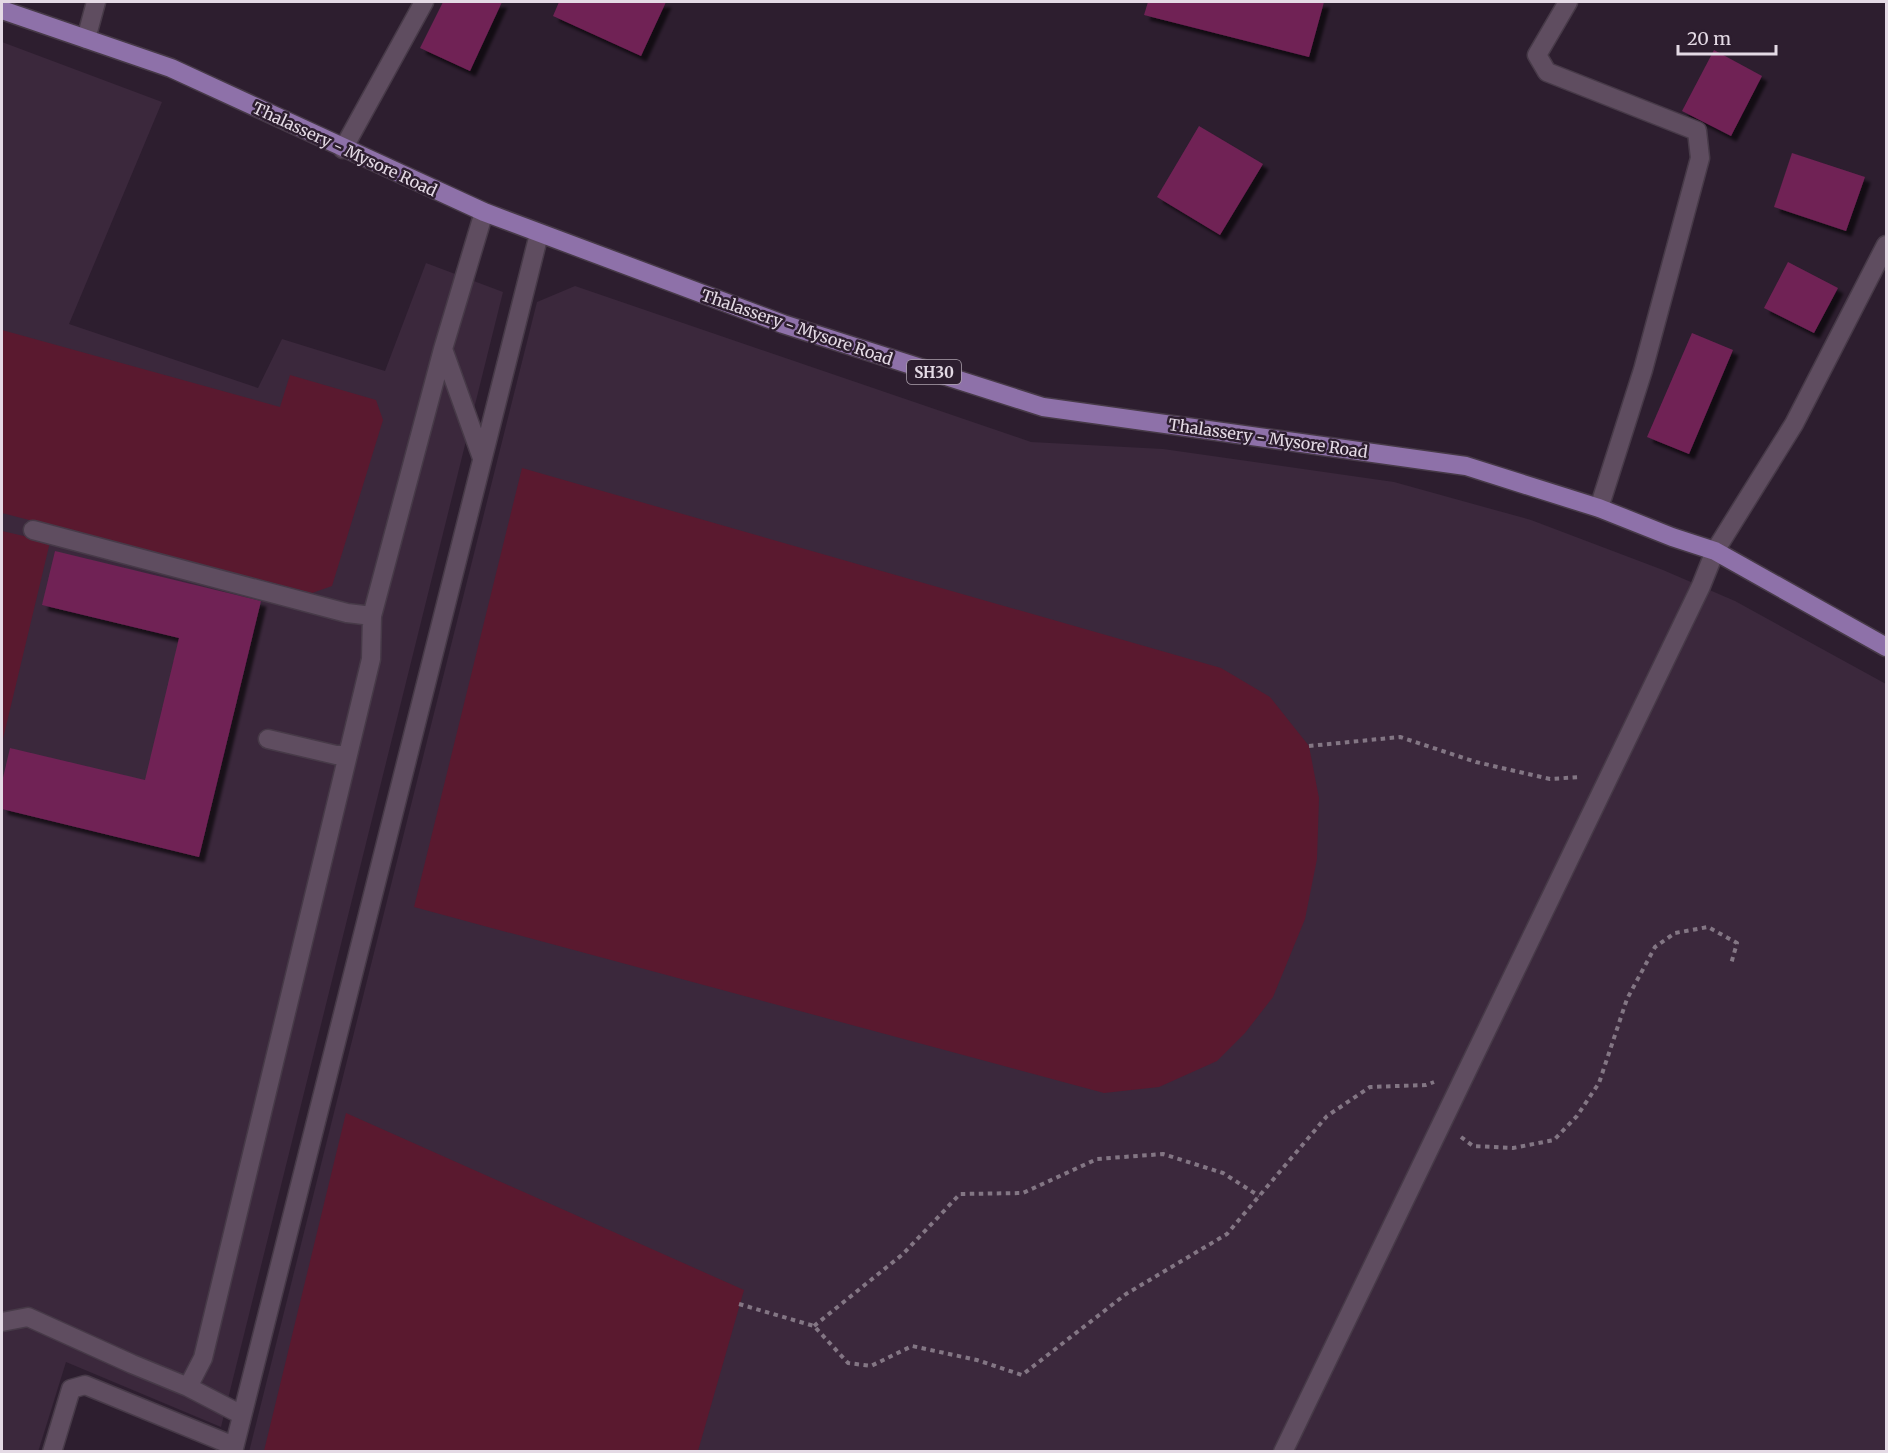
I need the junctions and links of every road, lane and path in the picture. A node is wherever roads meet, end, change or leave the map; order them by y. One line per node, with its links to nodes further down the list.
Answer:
1 (96, 2): 5 (street)
2 (423, 2): 6 (street)
3 (1568, 2): 12 (street)
4 (2, 10): 5 (main road, Thalassery - Mysore Road / SH30)
5 (86, 39): 6 (main road, Thalassery - Mysore Road / SH30)
6 (343, 149): 7 (main road, Thalassery - Mysore Road / SH30)
7 (483, 212): 8 (main road, Thalassery - Mysore Road / SH30); 10 (street)
8 (539, 234): 11 (street); 12 (main road, Thalassery - Mysore Road / SH30)
9 (1887, 246): 14 (street)
10 (443, 349): 11 (street); 15 (street)
11 (482, 458): 29 (street)
12 (1599, 508): 14 (main road, Thalassery - Mysore Road / SH30)
13 (33, 530): 15 (street)
14 (1715, 551): 16 (main road, Thalassery - Mysore Road / SH30); 20 (street)
15 (372, 616): 19 (street)
16 (1887, 647)
17 (268, 739): 19 (street)
18 (1309, 746): 20 (path)
19 (347, 755): 28 (street)
20 (1609, 776): 22 (street)
21 (1731, 964): 23 (path)
22 (1466, 1072): 23 (street); 24 (path)
23 (1442, 1123): 32 (street)
24 (1259, 1196): 27 (path); 27 (path)
25 (739, 1304): 27 (path)
26 (2, 1322): 28 (street)
27 (814, 1326)
28 (188, 1387): 29 (street)
29 (242, 1415): 30 (street)
30 (233, 1449): 31 (street)
31 (52, 1452)
32 (1283, 1452)

